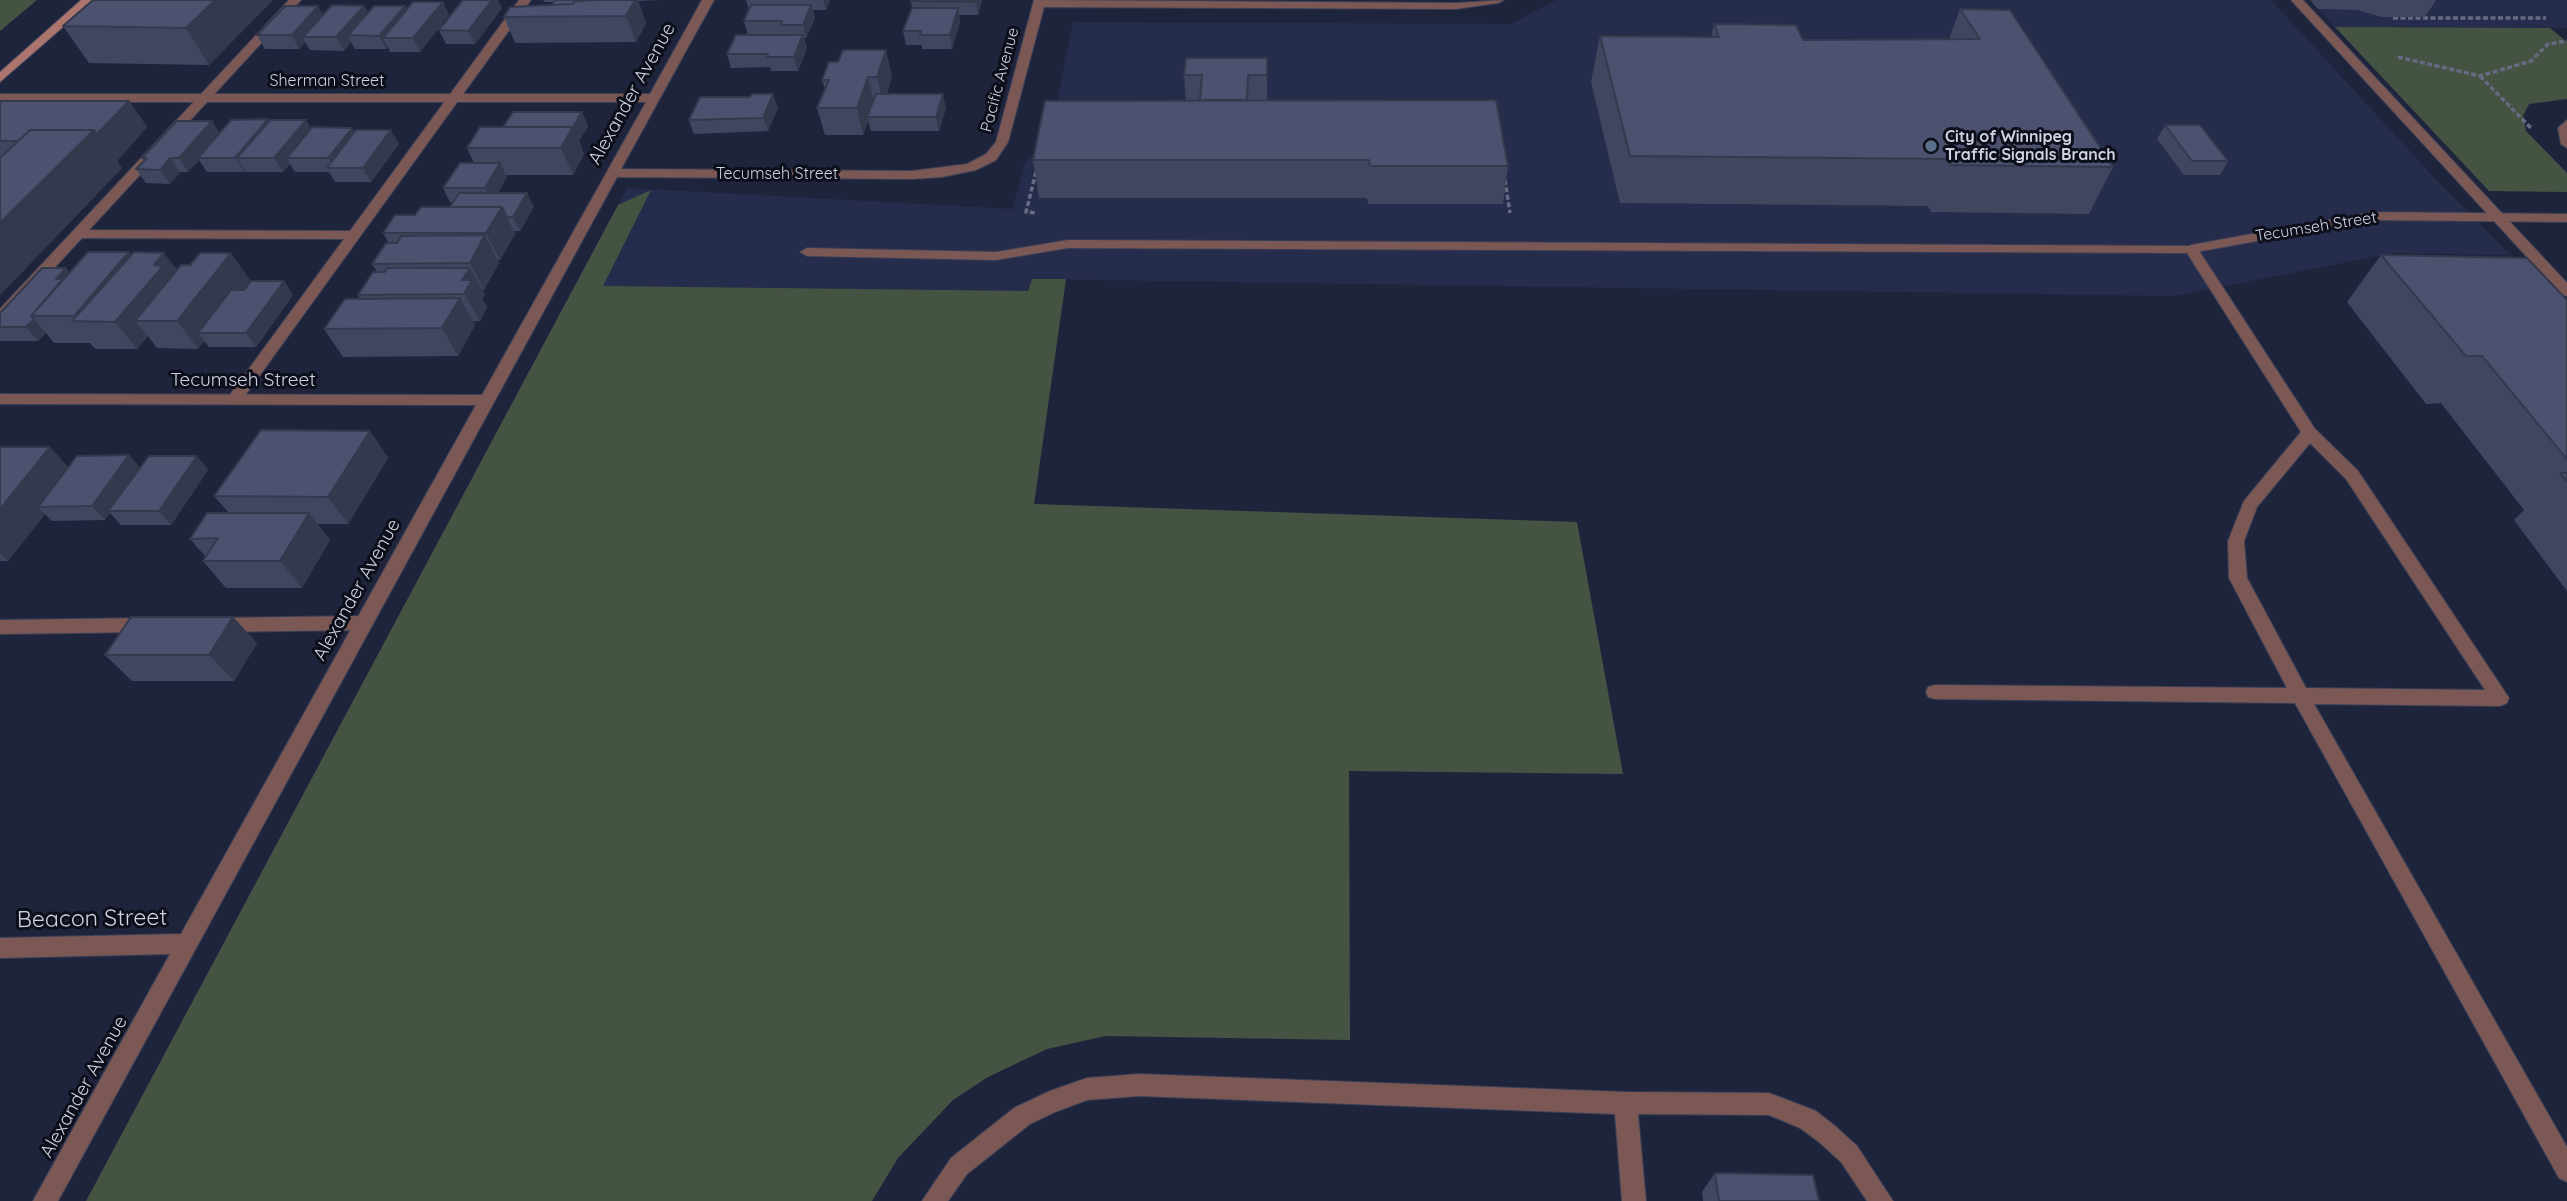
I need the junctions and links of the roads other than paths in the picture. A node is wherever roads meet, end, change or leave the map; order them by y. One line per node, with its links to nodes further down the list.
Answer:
1 (88, 0): 9 (main road)
2 (295, 0): 10 (street)
3 (525, 0): 11 (street)
4 (708, 0): 13 (street, Alexander Avenue)
5 (1498, 0): 8 (street)
6 (2297, 0): 18 (street)
7 (1040, 2): 8 (street); 17 (street, Pacific Avenue)
8 (1269, 2)
9 (0, 78)
10 (205, 96): 11 (street, Sherman Street); 12 (street, Sherman Street); 20 (street)
11 (453, 97): 13 (street, Sherman Street); 21 (street)
12 (0, 98)
13 (653, 98): 16 (street, Alexander Avenue)
14 (2567, 124): 15 (street)
15 (2567, 144)
16 (612, 173): 17 (street, Tecumseh Street); 28 (street, Alexander Avenue)
17 (942, 173)
18 (2498, 218): 19 (street, Tecumseh Street); 22 (street, Tecumseh Street); 24 (street)
19 (2567, 218)
20 (77, 233): 21 (street); 25 (street)
21 (354, 235): 27 (street)
22 (2191, 249): 23 (street, Tecumseh Street); 29 (street)
23 (807, 252)
24 (2567, 292)
25 (0, 318)
26 (0, 399): 27 (street, Tecumseh Street)
27 (234, 400): 28 (street, Tecumseh Street)
28 (485, 400): 30 (street, Alexander Avenue)
29 (2309, 433): 35 (street); 35 (street)
30 (362, 623): 32 (street); 36 (street, Alexander Avenue)
31 (162, 625): 33 (street)
32 (203, 625)
33 (0, 627)
34 (1935, 692): 35 (street)
35 (2300, 695): 39 (street)
36 (186, 943): 37 (street, Beacon Street); 40 (street, Alexander Avenue)
37 (0, 948)
38 (1626, 1104): 41 (street); 42 (street); 43 (street)
39 (2567, 1170)
40 (45, 1201)
41 (934, 1201)
42 (1634, 1201)
43 (1881, 1201)

